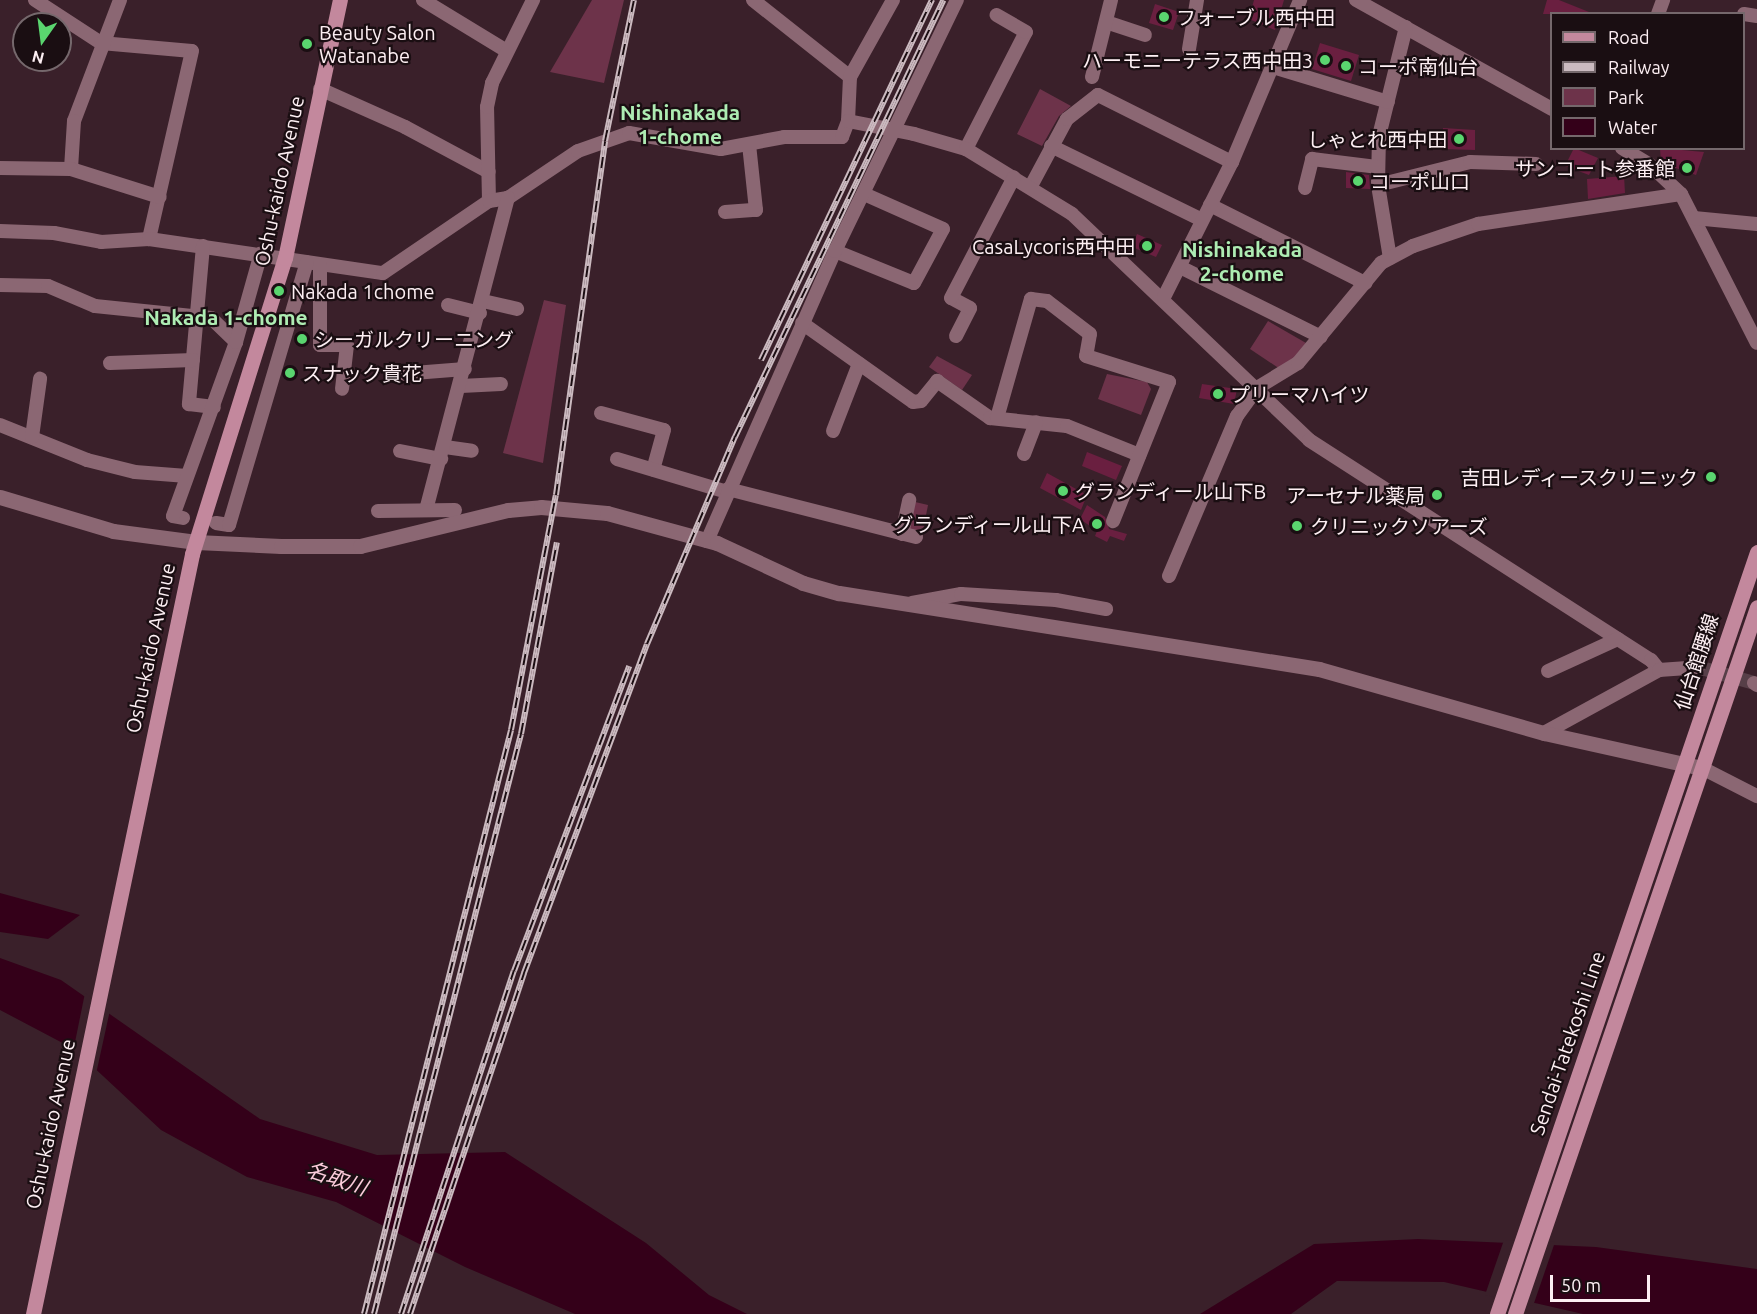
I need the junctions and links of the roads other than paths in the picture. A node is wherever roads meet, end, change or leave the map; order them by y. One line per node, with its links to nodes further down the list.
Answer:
1 (35, 0): 17 (street)
2 (120, 0): 17 (street)
3 (340, 0): 23 (main road, Oshu-kaido Avenue)
4 (423, 0): 19 (street)
5 (533, 0): 19 (street)
6 (753, 0): 21 (street)
7 (893, 0): 21 (street)
8 (957, 0): 27 (street)
9 (1111, 0): 14 (street)
10 (1197, 0): 18 (street)
11 (1300, 0): 20 (street)
12 (1356, 0): 15 (street)
13 (996, 15): 30 (street)
14 (1106, 22): 16 (street); 22 (street)
15 (1406, 27): 24 (street); 25 (street)
16 (1145, 35)
17 (101, 43): 36 (street); 44 (street)
18 (1189, 49)
19 (507, 51): 37 (street)
20 (1273, 67): 24 (street); 32 (street)
21 (850, 77): 26 (street)
22 (1092, 77)
23 (320, 89): 37 (street); 57 (main road, Oshu-kaido Avenue)
24 (1388, 102): 34 (street)
25 (1550, 108)
26 (848, 121): 27 (street); 28 (street)
27 (893, 130): 30 (street); 42 (street)
28 (749, 145): 45 (street); 48 (street)
29 (1051, 146): 32 (street); 40 (street); 50 (street)
30 (966, 149): 38 (street)
31 (1625, 150): 43 (street)
32 (1232, 162): 47 (street)
33 (1536, 164): 39 (street)
34 (1377, 167): 39 (street); 41 (street)
35 (0, 168): 36 (street)
36 (71, 169): 44 (street)
37 (489, 172): 46 (street)
38 (1014, 177): 40 (street); 69 (street)
39 (1378, 185): 58 (street)
40 (1030, 186): 63 (street)
41 (1305, 188)
42 (864, 194): 55 (street); 55 (street)
43 (1682, 194): 49 (street); 58 (street)
44 (160, 196): 53 (street)
45 (508, 198): 46 (street); 65 (street)
46 (489, 201): 59 (street)
47 (1210, 206): 50 (street); 61 (street)
48 (725, 212)
49 (1694, 218): 51 (street); 72 (street)
50 (1202, 220): 60 (street)
51 (1757, 224)
52 (0, 231): 53 (street)
53 (149, 239): 54 (street)
54 (203, 246): 56 (street); 67 (street)
55 (835, 251): 68 (street)
56 (261, 253): 57 (street); 71 (street)
57 (285, 258): 59 (street); 108 (main road, Oshu-kaido Avenue)
58 (1390, 258): 61 (street)
59 (313, 263): 82 (street); 106 (street)
60 (1180, 267): 63 (street); 70 (street)
61 (1365, 283): 70 (street)
62 (0, 285): 67 (street)
63 (1164, 297): 81 (street)
64 (448, 305): 65 (street)
65 (481, 307): 66 (street); 76 (street)
66 (517, 309)
67 (198, 318): 71 (street); 73 (street)
68 (802, 323): 75 (street); 98 (street)
69 (956, 336)
70 (1321, 338): 81 (street)
71 (236, 342): 83 (street)
72 (1757, 343)
73 (193, 360): 74 (street); 83 (street)
74 (110, 363)
75 (860, 364): 85 (street); 88 (street)
76 (465, 369): 77 (street); 80 (street)
77 (401, 374)
78 (40, 379): 89 (street)
79 (501, 384): 80 (street)
80 (461, 386): 92 (street)
81 (1257, 388): 110 (street); 114 (street)
82 (342, 389)
83 (214, 408): 97 (street)
84 (601, 413): 96 (street)
85 (997, 418): 86 (street); 94 (street)
86 (1036, 423): 93 (street); 94 (street)
87 (0, 425): 89 (street)
88 (833, 431)
89 (32, 437): 97 (street)
90 (400, 451): 92 (street)
91 (472, 451): 92 (street)
92 (443, 453): 101 (street)
93 (1024, 454)
94 (1139, 455): 105 (street)
95 (617, 459): 96 (street)
96 (653, 470): 98 (street)
97 (187, 476): 104 (street)
98 (728, 490): 100 (street); 107 (street)
99 (0, 497): 108 (street)
100 (909, 500)
101 (426, 510): 102 (street); 103 (street)
102 (455, 510)
103 (378, 511)
104 (183, 518)
105 (1113, 521)
106 (216, 523)
107 (707, 541): 108 (street); 111 (street)
108 (194, 548): 124 (main road, Oshu-kaido Avenue)
109 (1757, 552): 119 (main road, 仙台館腰線)
110 (1169, 576)
111 (910, 603): 113 (street); 118 (street)
112 (1757, 607): 120 (main road, 仙台館腰線)
113 (1106, 609)
114 (1618, 639): 116 (street); 117 (street)
115 (1698, 667): 116 (street)
116 (1659, 670): 118 (street)
117 (1548, 671)
118 (1544, 733): 119 (street)
119 (1685, 762): 120 (street); 121 (main road, 仙台館腰線)
120 (1702, 768): 122 (main road, 仙台館腰線); 123 (street)
121 (1677, 787): 125 (main road, Sendai-Tatekoshi Line)
122 (1695, 792): 126 (main road, Sendai-Tatekoshi Line)
123 (1757, 796)
124 (33, 1314)
125 (1497, 1314)
126 (1515, 1314)

